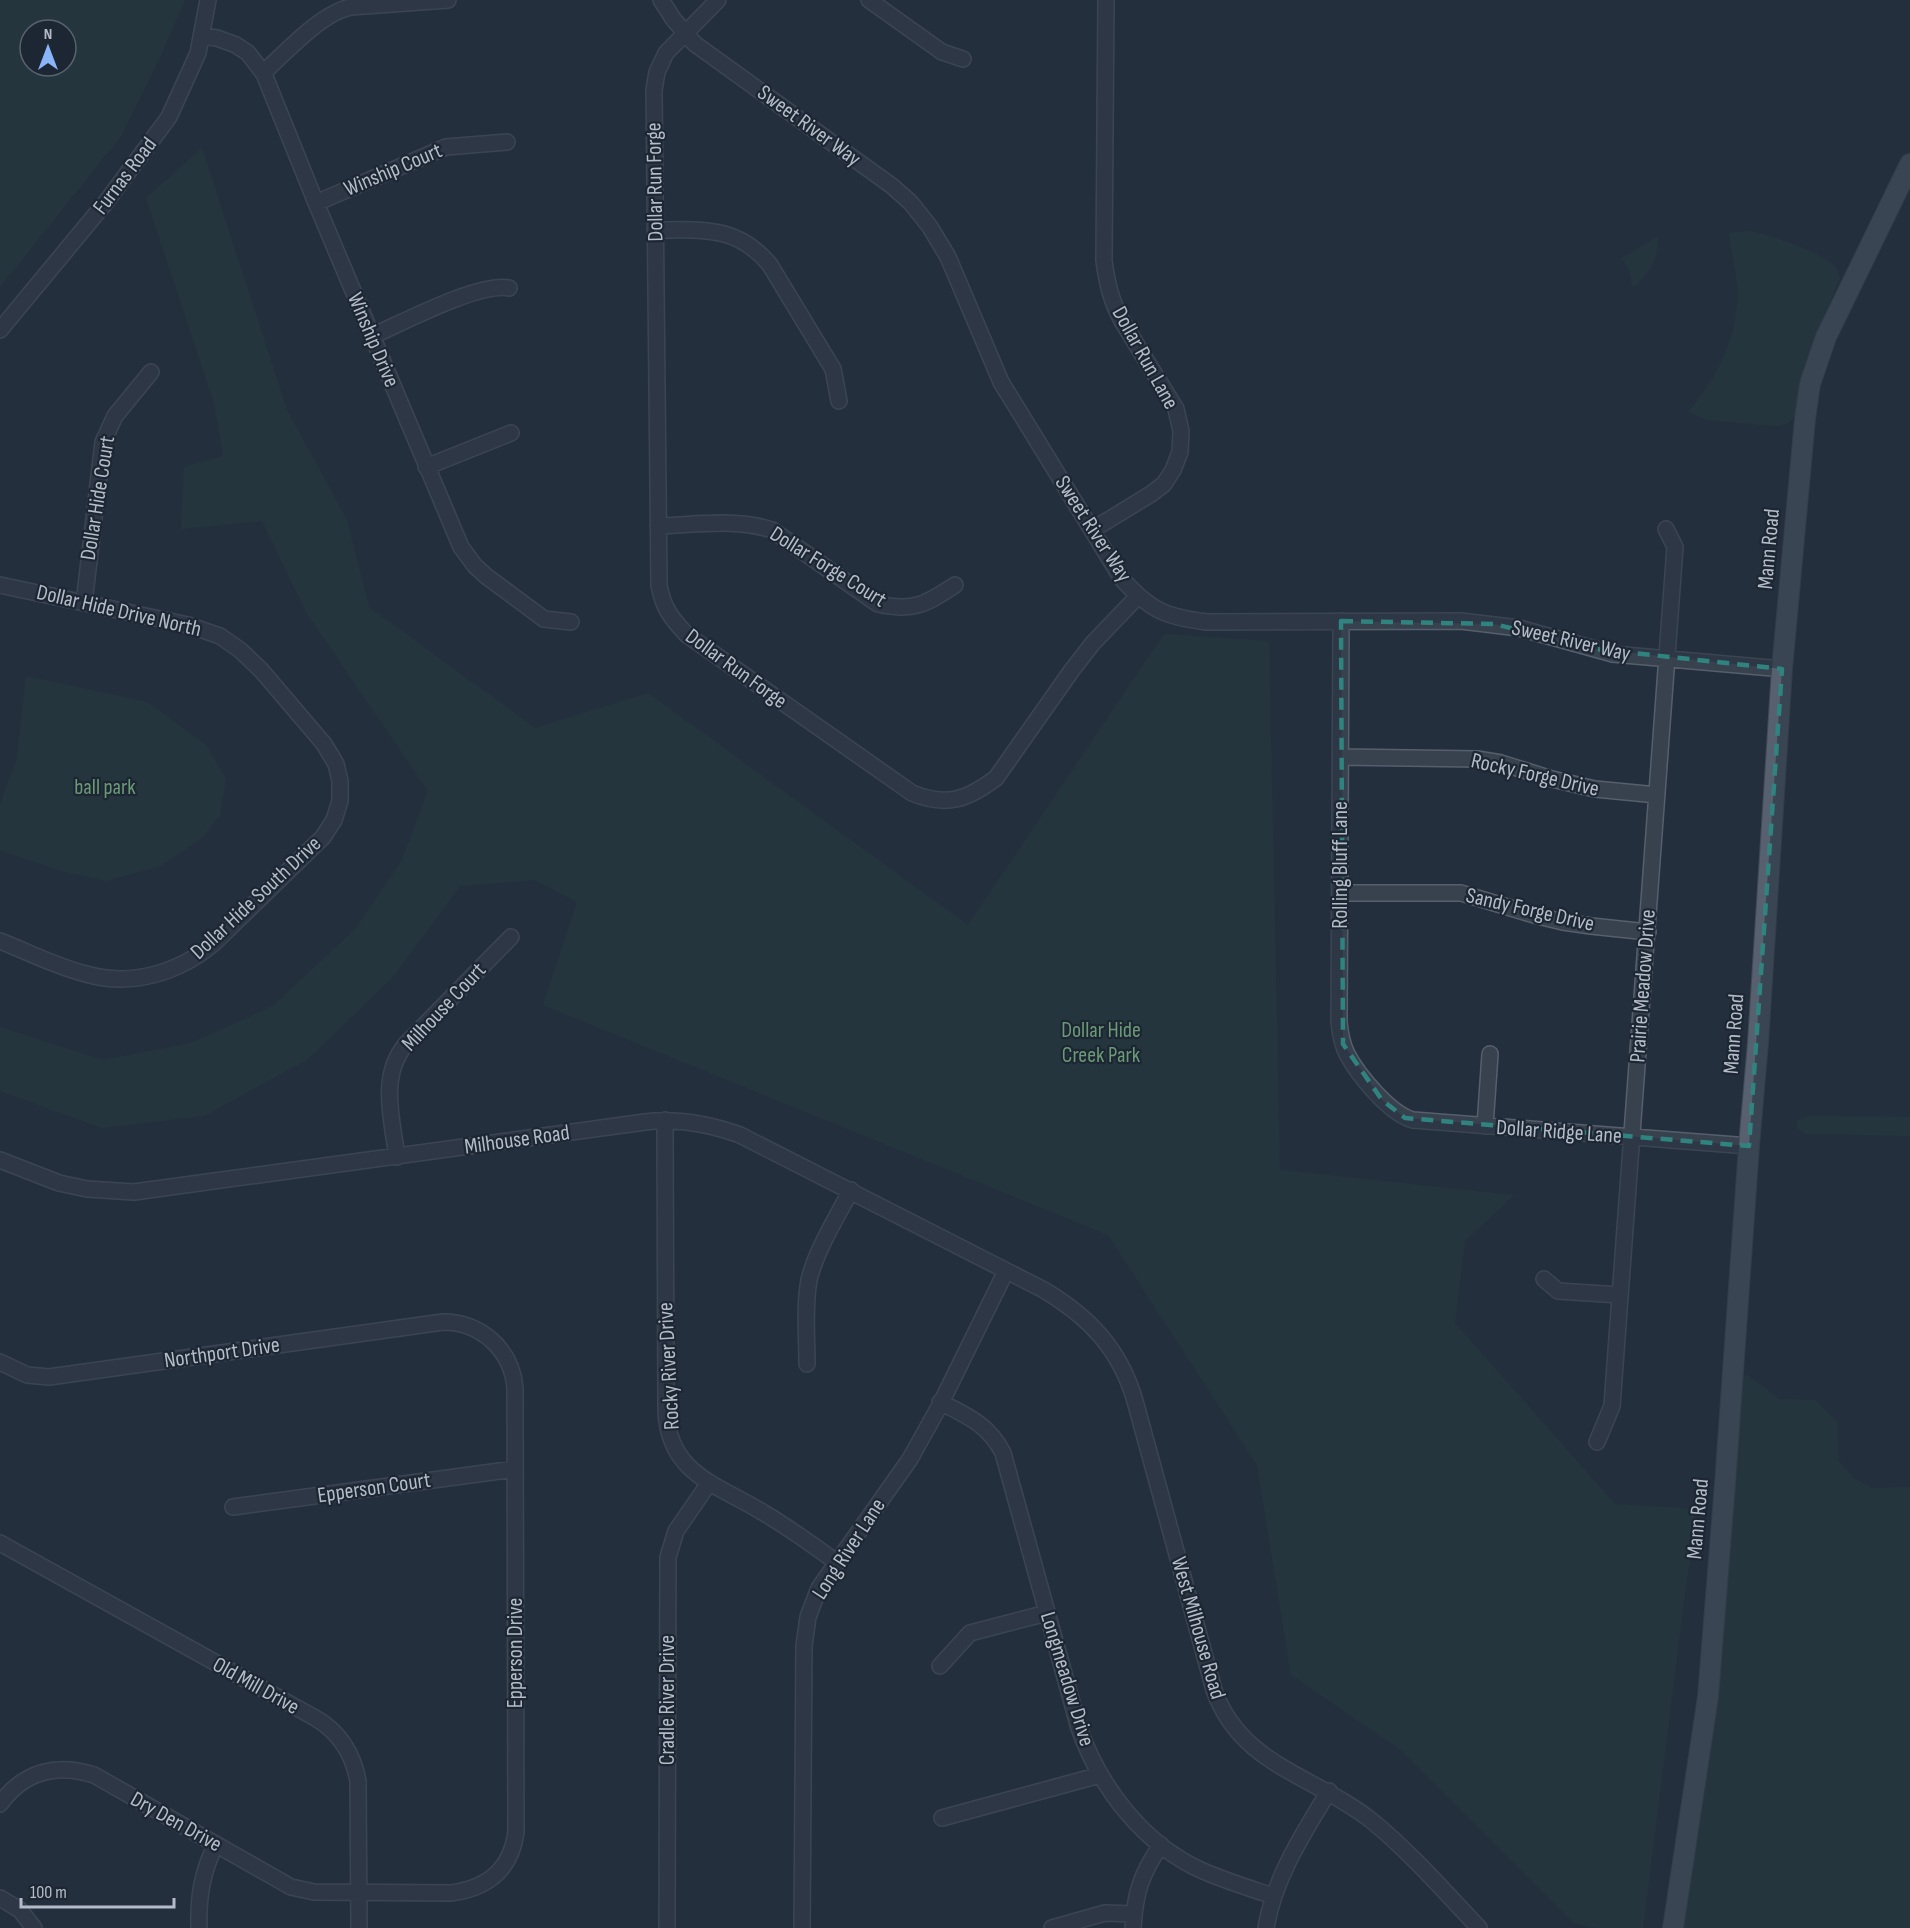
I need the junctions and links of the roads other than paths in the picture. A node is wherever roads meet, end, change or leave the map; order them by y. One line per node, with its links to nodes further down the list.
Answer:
1 (208, 0): 8 (street, Furnas Road)
2 (448, 0): 10 (street)
3 (661, 0): 7 (street, Sweet River Way)
4 (718, 0): 7 (street, Dollar Run Forge)
5 (869, 0): 9 (street)
6 (1106, 0): 24 (street, Dollar Run Lane)
7 (686, 33): 14 (street, Dollar Run Forge); 24 (street, Sweet River Way)
8 (203, 36): 10 (street, Winship Drive); 16 (street, Furnas Road)
9 (963, 59)
10 (263, 73): 13 (street, Winship Drive)
11 (507, 142): 13 (street, Winship Court)
12 (1910, 164): 32 (main road, Mann Road)
13 (316, 202): 17 (street, Winship Drive)
14 (655, 230): 19 (street); 22 (street, Dollar Run Forge)
15 (510, 288): 17 (street)
16 (0, 330)
17 (372, 336): 21 (street, Winship Drive)
18 (152, 372): 28 (street, Dollar Hide Court)
19 (839, 401)
20 (511, 433): 21 (street)
21 (426, 467): 30 (street, Winship Drive)
22 (658, 526): 26 (street, Dollar Forge Court); 27 (street, Dollar Run Forge)
23 (1666, 529): 31 (street, Prairie Meadow Drive)
24 (1092, 530): 27 (street, Sweet River Way)
25 (0, 585): 28 (street, Dollar Hide Drive North)
26 (955, 585)
27 (1138, 597): 29 (street, Sweet River Way)
28 (84, 603): 34 (street, Dollar Hide Drive North)
29 (1341, 621): 31 (street, Sweet River Way); 33 (street, Rolling Bluff Lane)
30 (571, 622)
31 (1667, 658): 32 (street, Sweet River Way); 35 (street, Prairie Meadow Drive)
32 (1782, 669): 45 (main road, Mann Road)
33 (1341, 757): 35 (street, Rocky Forge Drive); 36 (street, Rolling Bluff Lane)
34 (341, 786): 39 (street, Dollar Hide South Drive)
35 (1657, 795): 37 (street, Prairie Meadow Drive)
36 (1340, 893): 37 (street, Sandy Forge Drive); 41 (street, Rolling Bluff Lane)
37 (1648, 932): 44 (street, Prairie Meadow Drive)
38 (511, 937): 46 (street, Milhouse Court)
39 (0, 941)
40 (1490, 1054): 43 (street)
41 (1379, 1096): 43 (street, Dollar Ridge Lane)
42 (665, 1120): 46 (street, Milhouse Road); 48 (street, Milhouse Road); 58 (street, Rocky River Drive)
43 (1485, 1126): 44 (street, Dollar Ridge Lane)
44 (1632, 1138): 45 (street, Dollar Ridge Lane); 51 (street, Prairie Meadow Drive)
45 (1749, 1146): 82 (main road, Mann Road)
46 (397, 1157): 47 (street, Milhouse Road)
47 (0, 1160)
48 (851, 1190): 49 (street, Milhouse Road); 54 (street)
49 (1005, 1271): 55 (street, Long River Lane); 65 (street, West Milhouse Road)
50 (1544, 1279): 51 (street)
51 (1620, 1295): 56 (street, Prairie Meadow Drive)
52 (448, 1322): 53 (street, Northport Drive); 57 (street, Epperson Drive)
53 (0, 1362)
54 (807, 1364)
55 (940, 1402): 61 (street, Long River Lane); 62 (street, Longmeadow Drive)
56 (1597, 1442)
57 (515, 1468): 59 (street, Epperson Court); 70 (street, Epperson Drive)
58 (709, 1483): 61 (street, Rocky River Drive); 77 (street, Cradle River Drive)
59 (234, 1507)
60 (0, 1543): 70 (street, Old Mill Drive)
61 (836, 1562): 78 (street, Long River Lane)
62 (1047, 1613): 63 (street); 64 (street, Longmeadow Drive)
63 (940, 1666)
64 (1100, 1775): 67 (street); 69 (street, Longmeadow Drive)
65 (1329, 1791): 71 (street); 81 (street, West Milhouse Road)
66 (0, 1804): 68 (street, Dry Den Drive)
67 (942, 1818)
68 (216, 1844): 70 (street, Dry Den Drive); 75 (street)
69 (1161, 1845): 71 (street, Longmeadow Drive); 73 (street)
70 (359, 1892): 76 (street, Old Mill Drive)
71 (1273, 1896): 80 (street)
72 (0, 1898): 74 (street)
73 (1134, 1921): 79 (street)
74 (34, 1928)
75 (199, 1928)
76 (359, 1928)
77 (667, 1928)
78 (802, 1928)
79 (1052, 1928)
80 (1266, 1928)
81 (1479, 1928)
82 (1673, 1928)

